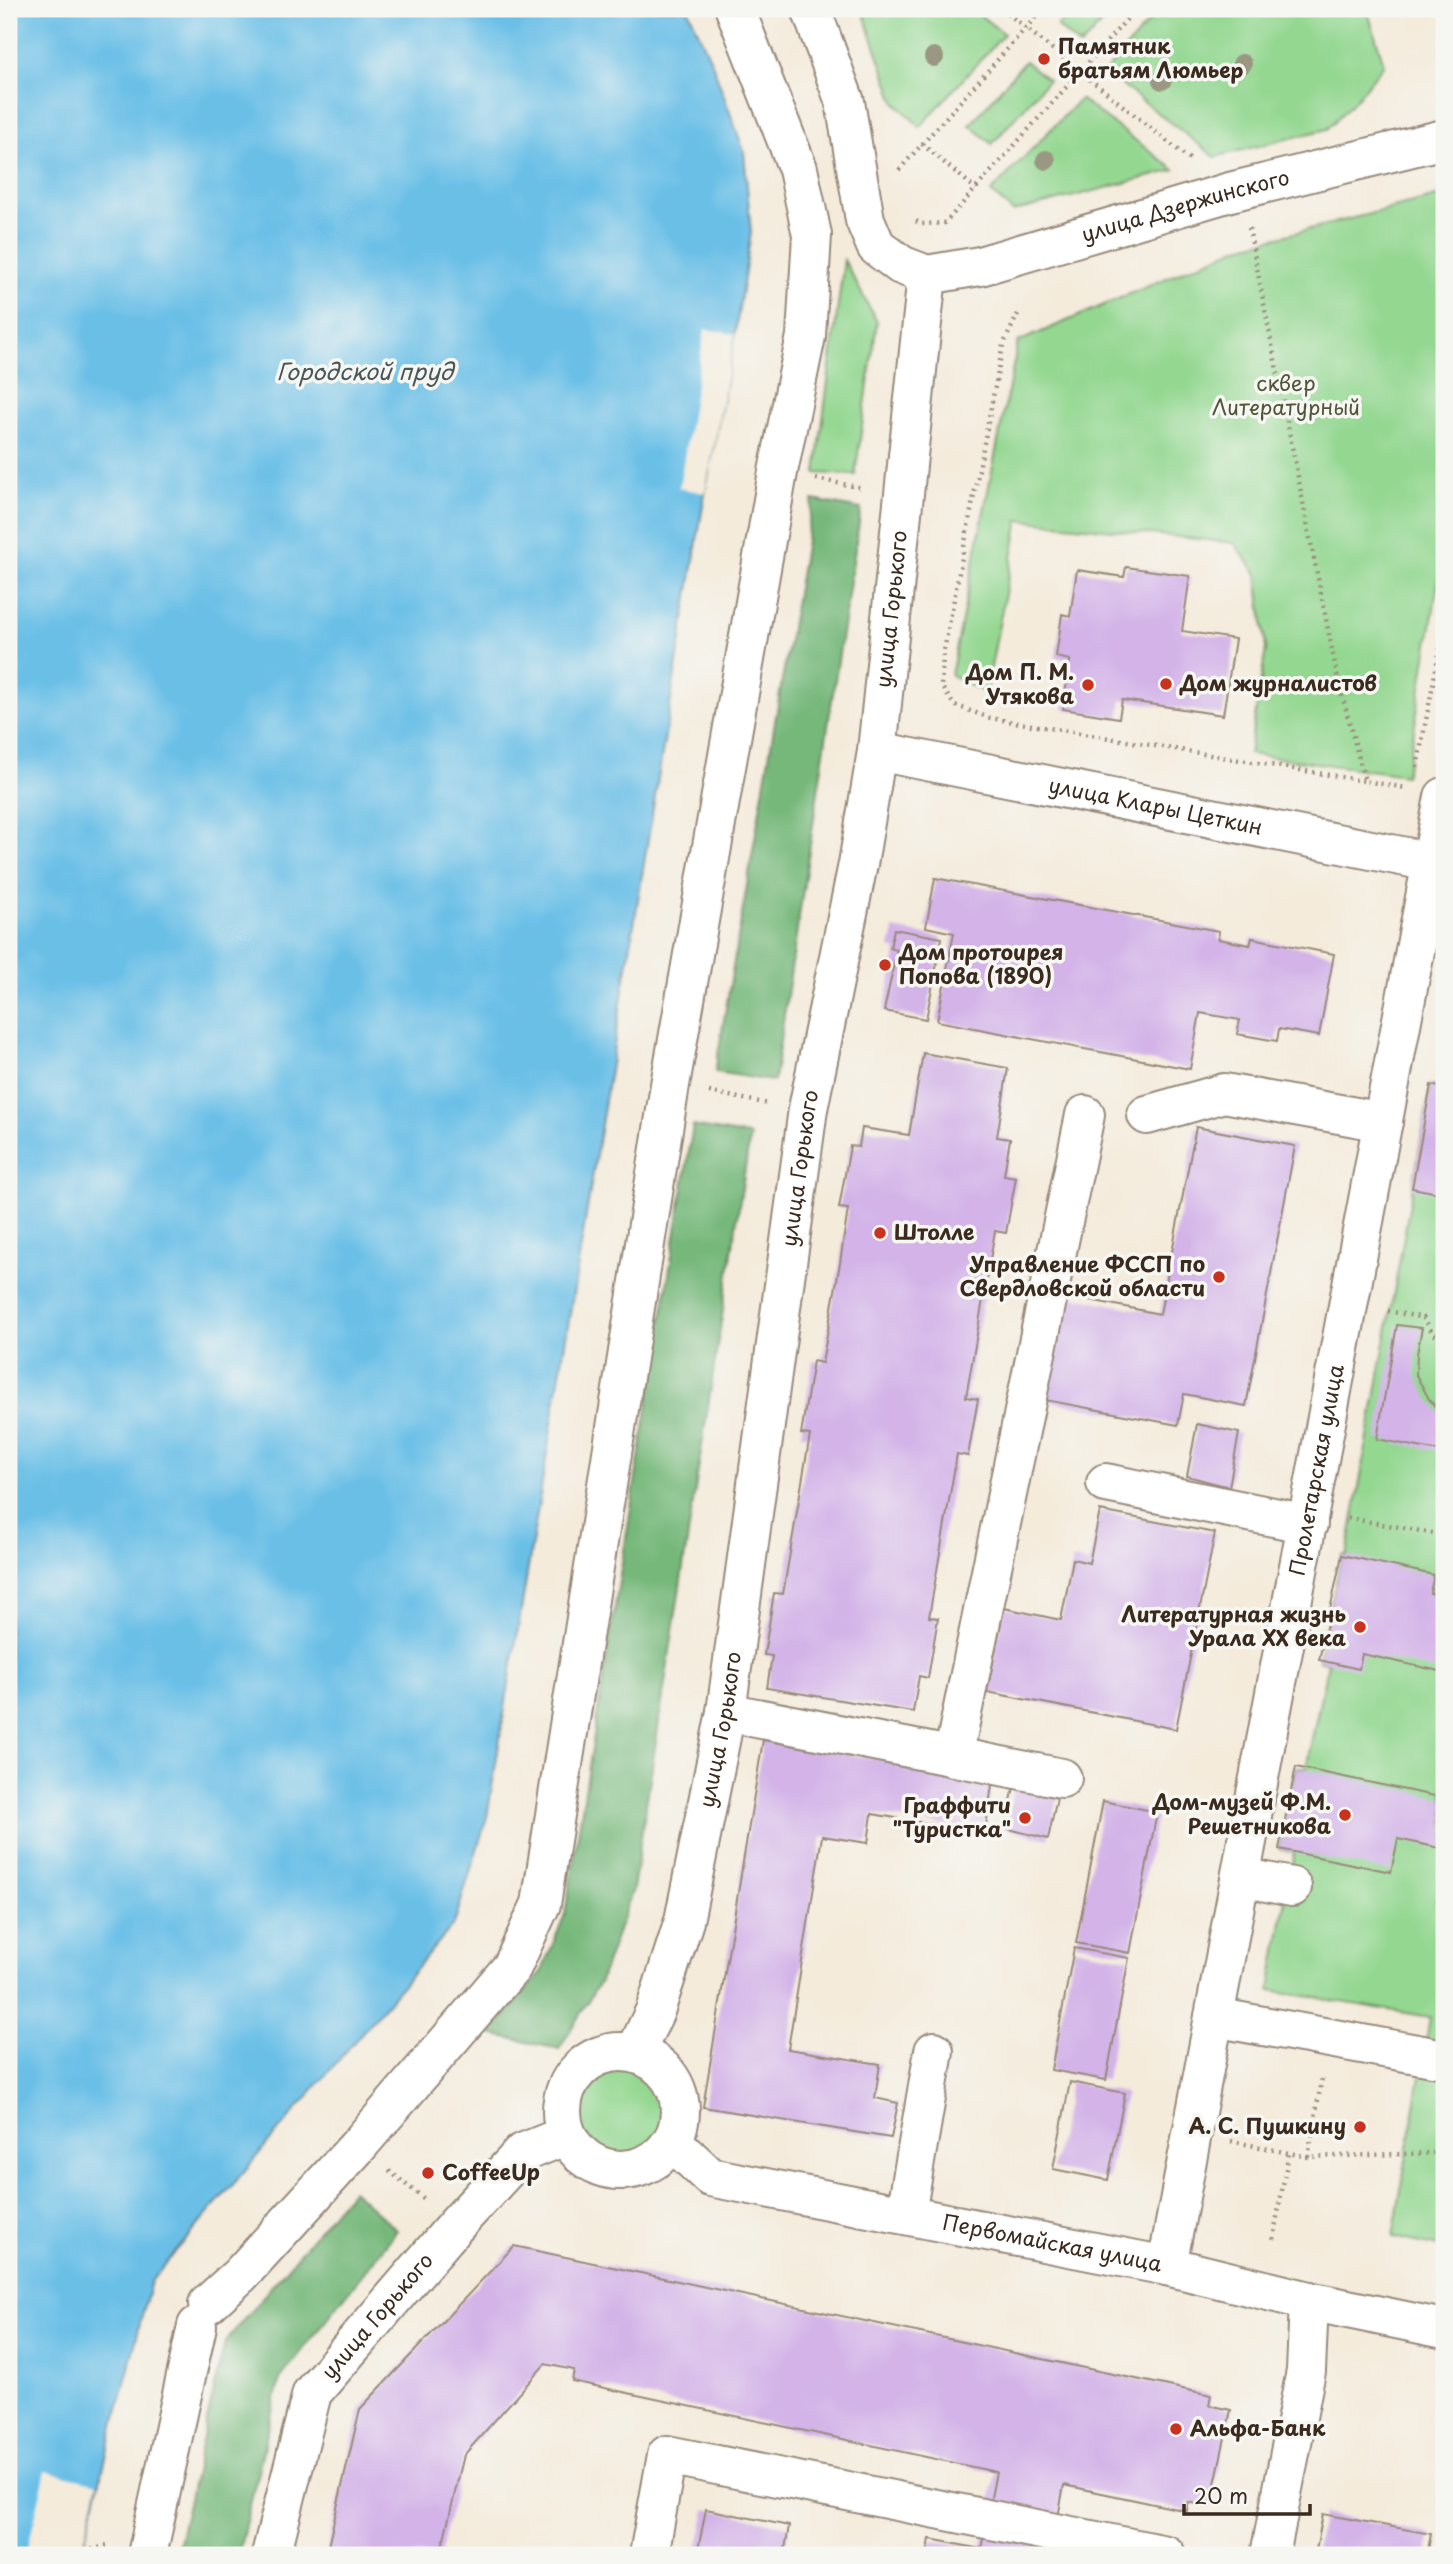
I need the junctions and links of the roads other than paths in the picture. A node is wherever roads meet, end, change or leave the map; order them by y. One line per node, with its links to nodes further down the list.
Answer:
1 (735, 9): 28 (street)
2 (810, 9): 4 (street)
3 (1444, 139): 4 (street, улица Дзержинского)
4 (927, 275): 5 (street, улица Горького)
5 (877, 751): 7 (street, улица Клары Цеткин); 13 (street, улица Горького)
6 (1424, 788): 7 (street, Пролетарская улица)
7 (1431, 862): 10 (street, Пролетарская улица)
8 (1085, 1115): 14 (street)
9 (1147, 1115): 10 (street)
10 (1383, 1122): 12 (street, Пролетарская улица)
11 (1106, 1483): 12 (street)
12 (1324, 1520): 16 (street, Пролетарская улица)
13 (726, 1712): 14 (street); 20 (street, улица Горького)
14 (953, 1757): 15 (street)
15 (1062, 1778)
16 (1241, 1877): 17 (street); 18 (street, Пролетарская улица)
17 (1292, 1887)
18 (1214, 2017): 21 (street); 25 (street, Пролетарская улица)
19 (934, 2051): 24 (street)
20 (635, 2053): 22 (street); 23 (street)
21 (1444, 2059)
22 (567, 2135): 23 (street); 29 (street, улица Горького)
23 (672, 2141): 24 (street, Первомайская улица)
24 (906, 2214): 25 (street, Первомайская улица)
25 (1167, 2266): 26 (street, Первомайская улица)
26 (1309, 2301): 27 (street, Первомайская улица); 32 (street)
27 (1444, 2329)
28 (131, 2549)
29 (271, 2555)
30 (649, 2555): 31 (street)
31 (1166, 2555)
32 (1270, 2555)

